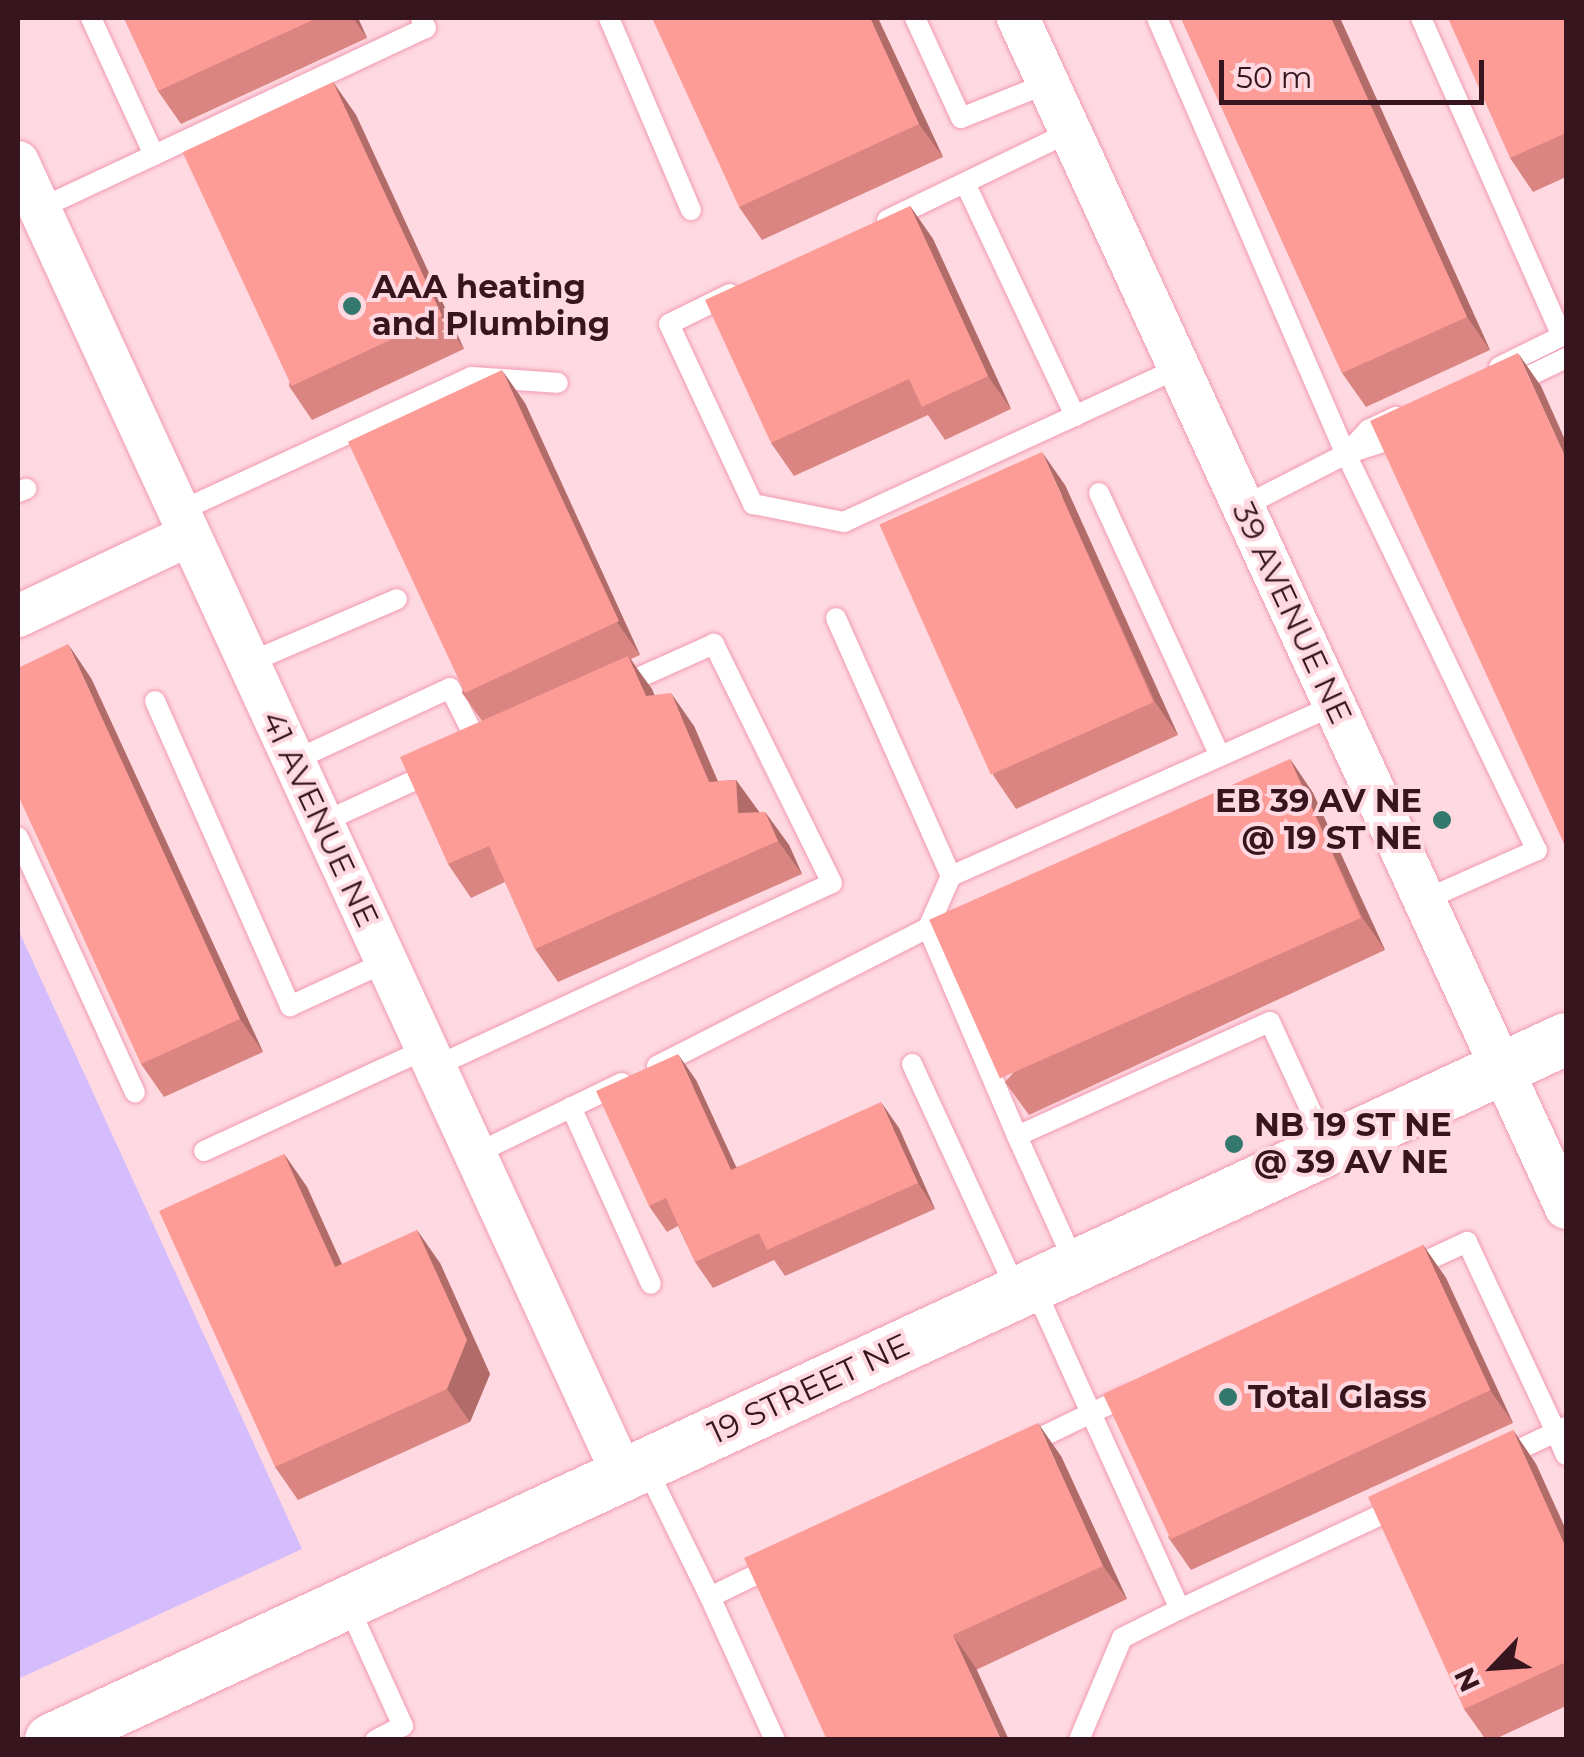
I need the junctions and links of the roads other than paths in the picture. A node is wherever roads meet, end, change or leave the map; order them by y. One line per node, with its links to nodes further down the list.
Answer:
1 (91, 18): 10 (lane)
2 (421, 18): 10 (lane)
3 (608, 18): 14 (lane)
4 (914, 18): 8 (lane)
5 (1018, 18): 8 (street, 39 AVENUE NE)
6 (1156, 18): 22 (lane)
7 (1421, 18): 17 (lane)
8 (1048, 83): 9 (street, 39 AVENUE NE)
9 (1070, 132): 12 (lane); 18 (street, 39 AVENUE NE)
10 (154, 155): 13 (lane)
11 (18, 162): 13 (street, 41 AVENUE NE)
12 (965, 182): 15 (lane); 21 (lane)
13 (39, 209): 25 (street, 41 AVENUE NE)
14 (690, 210)
15 (860, 232)
16 (756, 282): 21 (lane)
17 (1566, 358)
18 (1179, 368): 21 (lane); 24 (street, 39 AVENUE NE)
19 (558, 383): 25 (lane)
20 (1424, 414): 22 (lane)
21 (1075, 416)
22 (1346, 454): 24 (lane); 38 (lane)
23 (1099, 493): 33 (lane)
24 (1244, 506): 32 (street, 39 AVENUE NE)
25 (183, 524): 27 (street); 29 (street, 41 AVENUE NE)
26 (397, 599): 29 (lane)
27 (18, 616)
28 (836, 618): 37 (lane)
29 (248, 664): 34 (street, 41 AVENUE NE)
30 (606, 693): 42 (lane)
31 (155, 701): 40 (lane)
32 (1335, 705): 33 (lane); 38 (street, 39 AVENUE NE)
33 (1220, 756): 37 (lane)
34 (293, 762): 35 (street, 41 AVENUE NE); 35 (lane)
35 (321, 822): 40 (street, 41 AVENUE NE)
36 (18, 838): 45 (lane)
37 (951, 876): 39 (lane)
38 (1424, 900): 44 (street, 39 AVENUE NE)
39 (928, 928): 46 (lane); 47 (lane)
40 (386, 962): 42 (street, 41 AVENUE NE)
41 (1566, 1039): 44 (street, 19 STREET NE)
42 (430, 1058): 49 (lane); 50 (street, 41 AVENUE NE)
43 (912, 1064): 53 (lane)
44 (1502, 1069): 48 (street, 19 STREET NE); 51 (street, 39 AVENUE NE)
45 (134, 1092)
46 (570, 1107): 50 (lane); 54 (lane)
47 (1017, 1136): 48 (lane); 53 (lane)
48 (1328, 1150): 53 (street, 19 STREET NE)
49 (204, 1151)
50 (475, 1154): 61 (street, 41 AVENUE NE)
51 (1566, 1208)
52 (1396, 1275): 57 (lane)
53 (1042, 1282): 56 (lane); 61 (street, 19 STREET NE)
54 (651, 1284)
55 (1145, 1388): 56 (lane)
56 (1091, 1413): 58 (lane); 66 (lane)
57 (1561, 1429): 59 (lane); 60 (lane)
58 (1004, 1454)
59 (1566, 1455)
60 (1484, 1466)
61 (634, 1470): 64 (lane); 65 (street, 19 STREET NE)
62 (1430, 1492): 66 (lane)
63 (797, 1555): 64 (lane)
64 (710, 1596): 70 (lane)
65 (346, 1603): 67 (lane); 68 (street, 19 STREET NE)
66 (1180, 1609): 71 (lane)
67 (406, 1733): 69 (lane)
68 (51, 1740)
69 (375, 1740)
70 (775, 1740)
71 (1079, 1740)

